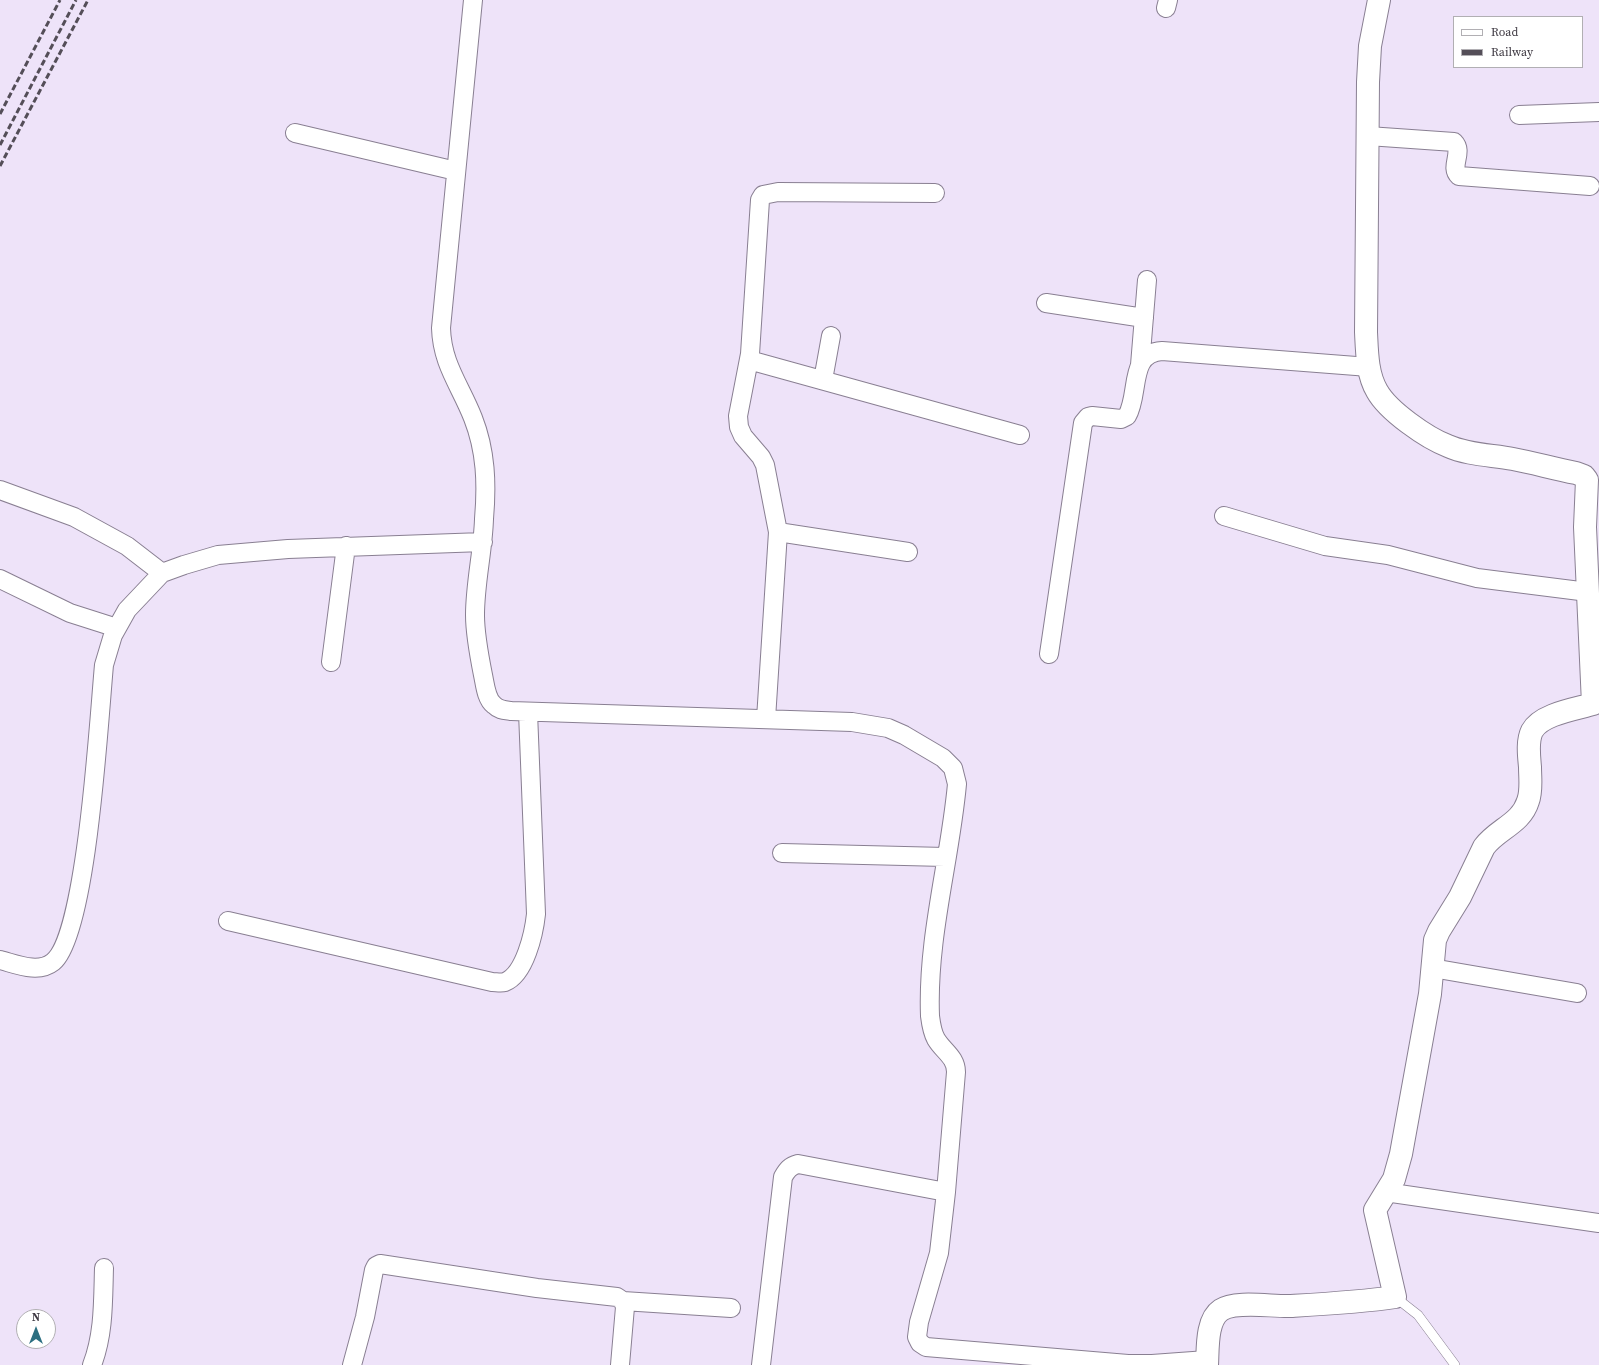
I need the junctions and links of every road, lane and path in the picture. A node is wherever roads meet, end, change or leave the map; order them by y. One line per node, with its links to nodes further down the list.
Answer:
1 (474, 0): 7 (street)
2 (1379, 0): 6 (street)
3 (1599, 112): 4 (street)
4 (1519, 115)
5 (295, 133): 7 (street)
6 (1368, 136): 8 (street); 16 (street)
7 (456, 171): 22 (street)
8 (1590, 186)
9 (935, 194): 14 (street)
10 (1147, 280): 12 (street)
11 (1046, 303): 12 (street)
12 (1144, 318): 15 (street)
13 (831, 336): 17 (street)
14 (749, 360): 17 (street); 21 (street)
15 (1140, 365): 16 (street); 29 (street)
16 (1369, 367): 27 (street)
17 (823, 380): 18 (street)
18 (1020, 435)
19 (0, 490): 25 (street)
20 (1224, 516): 27 (street)
21 (778, 532): 24 (street); 33 (street)
22 (483, 542): 23 (street); 32 (street)
23 (346, 546): 25 (street); 30 (street)
24 (908, 552)
25 (162, 573): 28 (street)
26 (0, 579): 28 (street)
27 (1588, 592): 31 (street)
28 (117, 628): 37 (street)
29 (1049, 654)
30 (331, 662)
31 (1596, 704): 38 (street)
32 (528, 712): 33 (street); 36 (street)
33 (766, 719): 35 (street)
34 (782, 853): 35 (street)
35 (946, 857): 40 (street)
36 (228, 921)
37 (0, 960)
38 (1432, 968): 39 (street); 41 (street)
39 (1577, 993)
40 (946, 1192): 47 (street); 51 (street)
41 (1385, 1192): 42 (street); 44 (street)
42 (1599, 1223)
43 (104, 1268): 48 (street)
44 (1395, 1297): 47 (street); 52 (lane)
45 (623, 1301): 46 (street); 49 (street); 50 (street)
46 (731, 1308)
47 (1207, 1363)
48 (92, 1365)
49 (352, 1365)
50 (620, 1365)
51 (761, 1365)
52 (1455, 1365)

